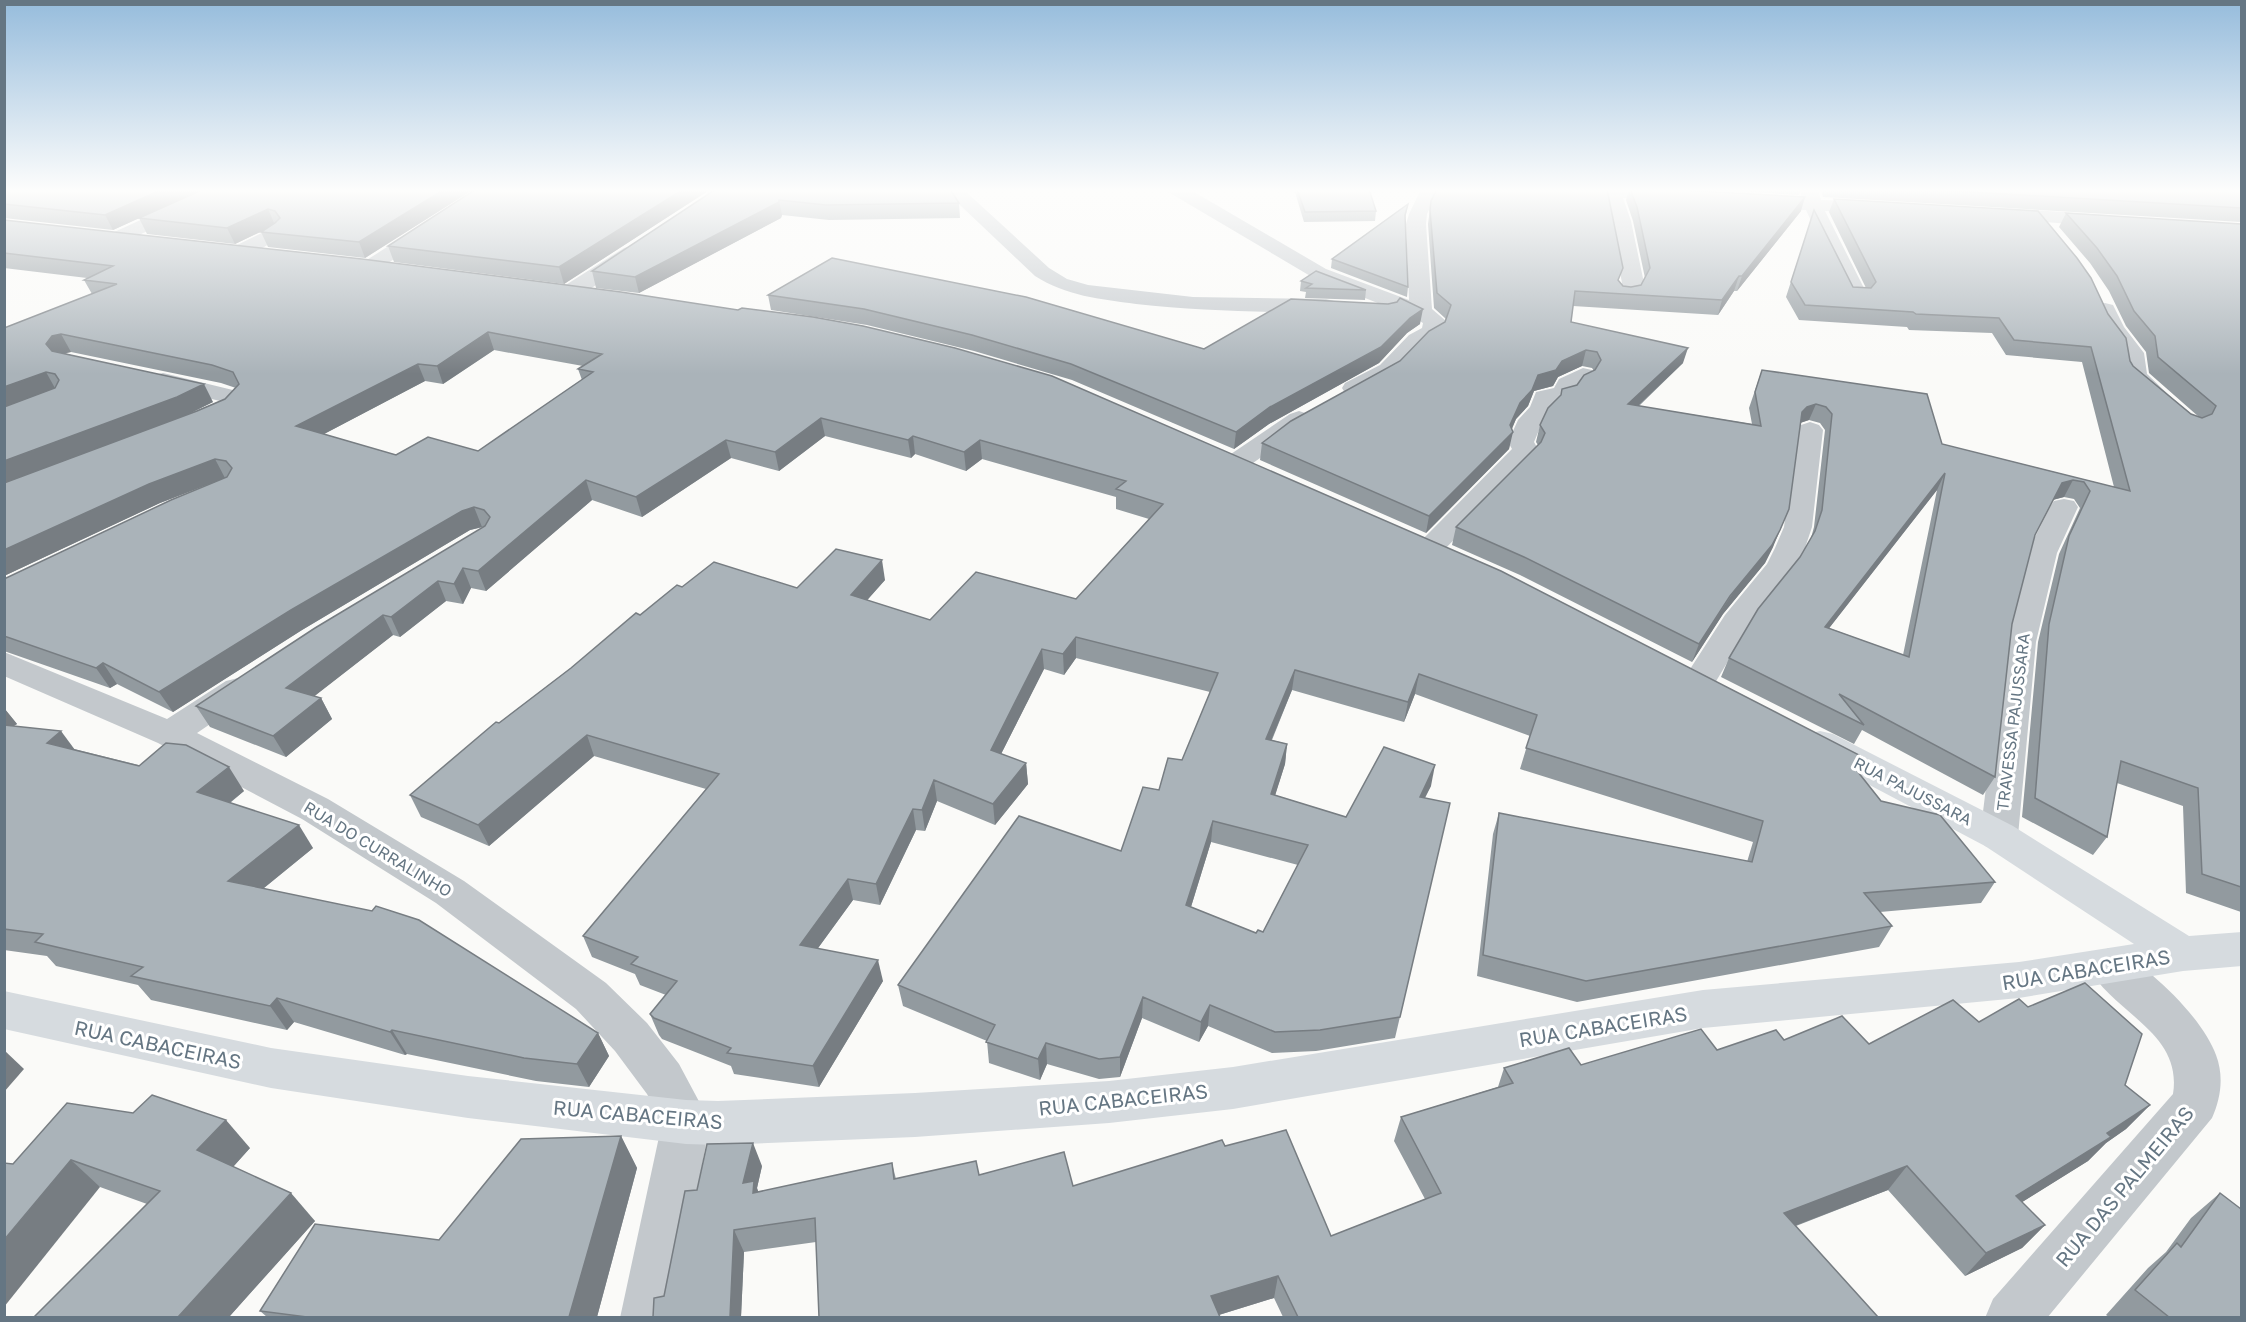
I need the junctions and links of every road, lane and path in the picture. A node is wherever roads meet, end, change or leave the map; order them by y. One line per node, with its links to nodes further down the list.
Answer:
1 (395, 251): 9 (street)
2 (634, 251): 12 (street)
3 (1019, 251): 17 (street)
4 (1281, 251): 17 (street)
5 (1418, 251): 17 (street)
6 (1627, 251): 14 (street)
7 (1836, 251): 15 (street)
8 (342, 264): 9 (main road)
9 (369, 267): 10 (main road)
10 (409, 272)
11 (540, 289): 12 (main road)
12 (575, 289): 16 (main road)
13 (2096, 292): 20 (street)
14 (1627, 294)
15 (1857, 296)
16 (605, 298)
17 (1421, 312): 23 (street)
18 (141, 375): 21 (street)
19 (1583, 375): 26 (street)
20 (2177, 412)
21 (179, 429)
22 (1810, 430): 30 (street)
23 (1228, 457): 24 (main road)
24 (1263, 473)
25 (2064, 507): 33 (street, TRAVESSA PAJUSSARA)
26 (1419, 544): 27 (main road)
27 (1456, 561)
28 (4, 663): 32 (street, RUA DO CURRALINHO)
29 (266, 671): 32 (street)
30 (1700, 681)
31 (1792, 729): 33 (main road, RUA PAJUSSARA)
32 (170, 734): 38 (street, RUA DO CURRALINHO)
33 (1999, 836): 35 (main road, RUA PAJUSSARA)
34 (2241, 949): 35 (main road, RUA CABACEIRAS)
35 (2183, 954): 36 (main road, RUA CABACEIRAS)
36 (2109, 966): 38 (main road, RUA CABACEIRAS); 40 (street, RUA DAS PALMEIRAS)
37 (4, 1010): 38 (main road, RUA CABACEIRAS)
38 (686, 1122): 39 (street)
39 (647, 1317)
40 (2012, 1317)

